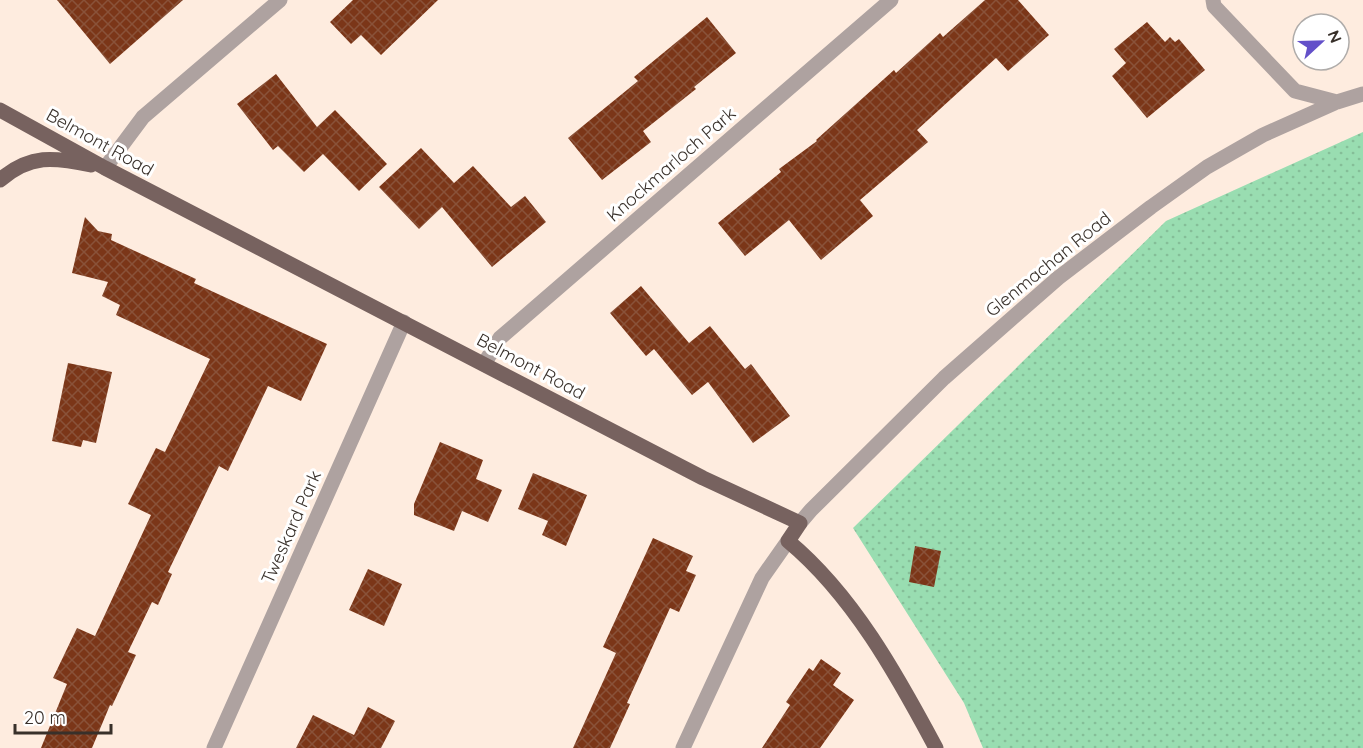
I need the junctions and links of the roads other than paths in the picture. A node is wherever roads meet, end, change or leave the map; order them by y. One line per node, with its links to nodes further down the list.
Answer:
1 (280, 0): 7 (street)
2 (891, 0): 10 (street, Knockmarloch Park)
3 (1213, 0): 5 (street)
4 (1363, 94): 5 (street, Glenmachan Road)
5 (1337, 102): 11 (street, Glenmachan Road)
6 (0, 110): 7 (main road, Belmont Road)
7 (105, 168): 8 (main road); 9 (main road, Belmont Road)
8 (0, 180)
9 (404, 322): 10 (main road, Belmont Road); 13 (street, Tweskard Park)
10 (484, 364): 11 (main road, Belmont Road)
11 (800, 523): 12 (main road)
12 (788, 541): 14 (street); 15 (main road)
13 (214, 748)
14 (683, 748)
15 (936, 748)

